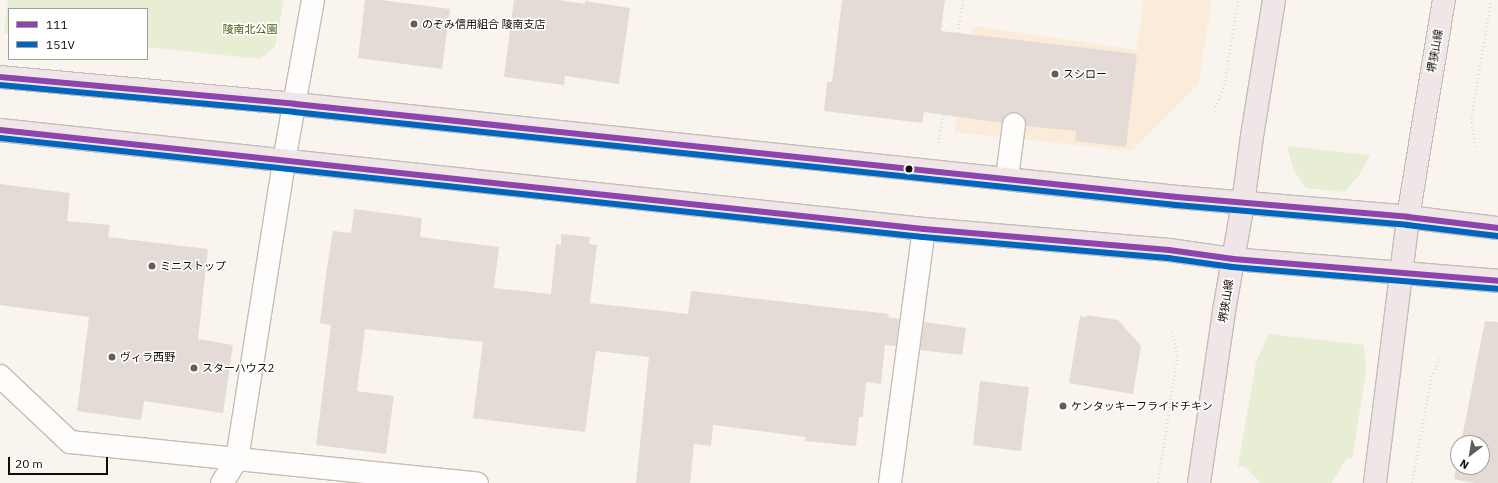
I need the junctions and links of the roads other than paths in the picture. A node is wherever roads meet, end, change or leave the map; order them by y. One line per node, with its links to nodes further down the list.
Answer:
1 (313, 0): 5 (street)
2 (1274, 0): 10 (main road, 堺狭山線)
3 (1444, 0): 11 (main road, 堺狭山線)
4 (0, 77): 5 (main road)
5 (295, 104): 8 (street); 9 (main road)
6 (1014, 124): 9 (street)
7 (0, 130): 8 (main road)
8 (284, 161): 13 (main road); 18 (street)
9 (1007, 178): 10 (main road)
10 (1243, 203): 11 (main road); 14 (main road, 堺狭山線)
11 (1408, 217): 12 (main road); 15 (main road, 堺狭山線)
12 (1498, 228)
13 (924, 229): 14 (main road); 21 (street)
14 (1233, 259): 15 (main road); 22 (main road, 堺狭山線)
15 (1401, 274): 16 (main road); 23 (main road, 堺狭山線)
16 (1498, 281)
17 (0, 376): 18 (street)
18 (237, 459): 19 (street); 20 (street)
19 (222, 483)
20 (477, 483)
21 (890, 483)
22 (1199, 483)
23 (1375, 483)

